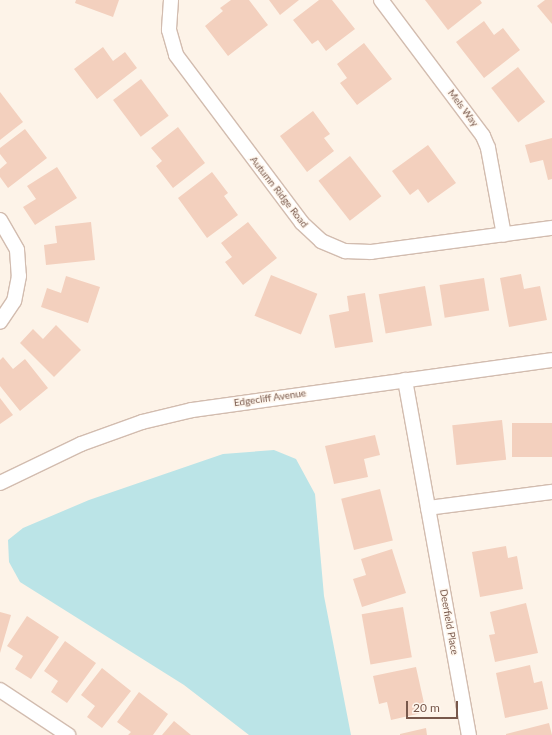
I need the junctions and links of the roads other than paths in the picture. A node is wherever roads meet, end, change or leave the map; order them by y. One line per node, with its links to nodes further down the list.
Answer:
1 (172, 0): 5 (street, Autumn Ridge Road)
2 (381, 0): 5 (street, Mels Way)
3 (0, 220): 6 (street)
4 (552, 228): 5 (street, Autumn Ridge Road)
5 (504, 235)
6 (0, 322)
7 (552, 360): 8 (street, Edgecliff Avenue)
8 (405, 380): 9 (street, Edgecliff Avenue); 11 (street, Deerfield Place)
9 (0, 484)
10 (552, 492): 11 (street)
11 (428, 508): 14 (street, Deerfield Place)
12 (0, 690): 13 (street)
13 (68, 735)
14 (469, 735)

